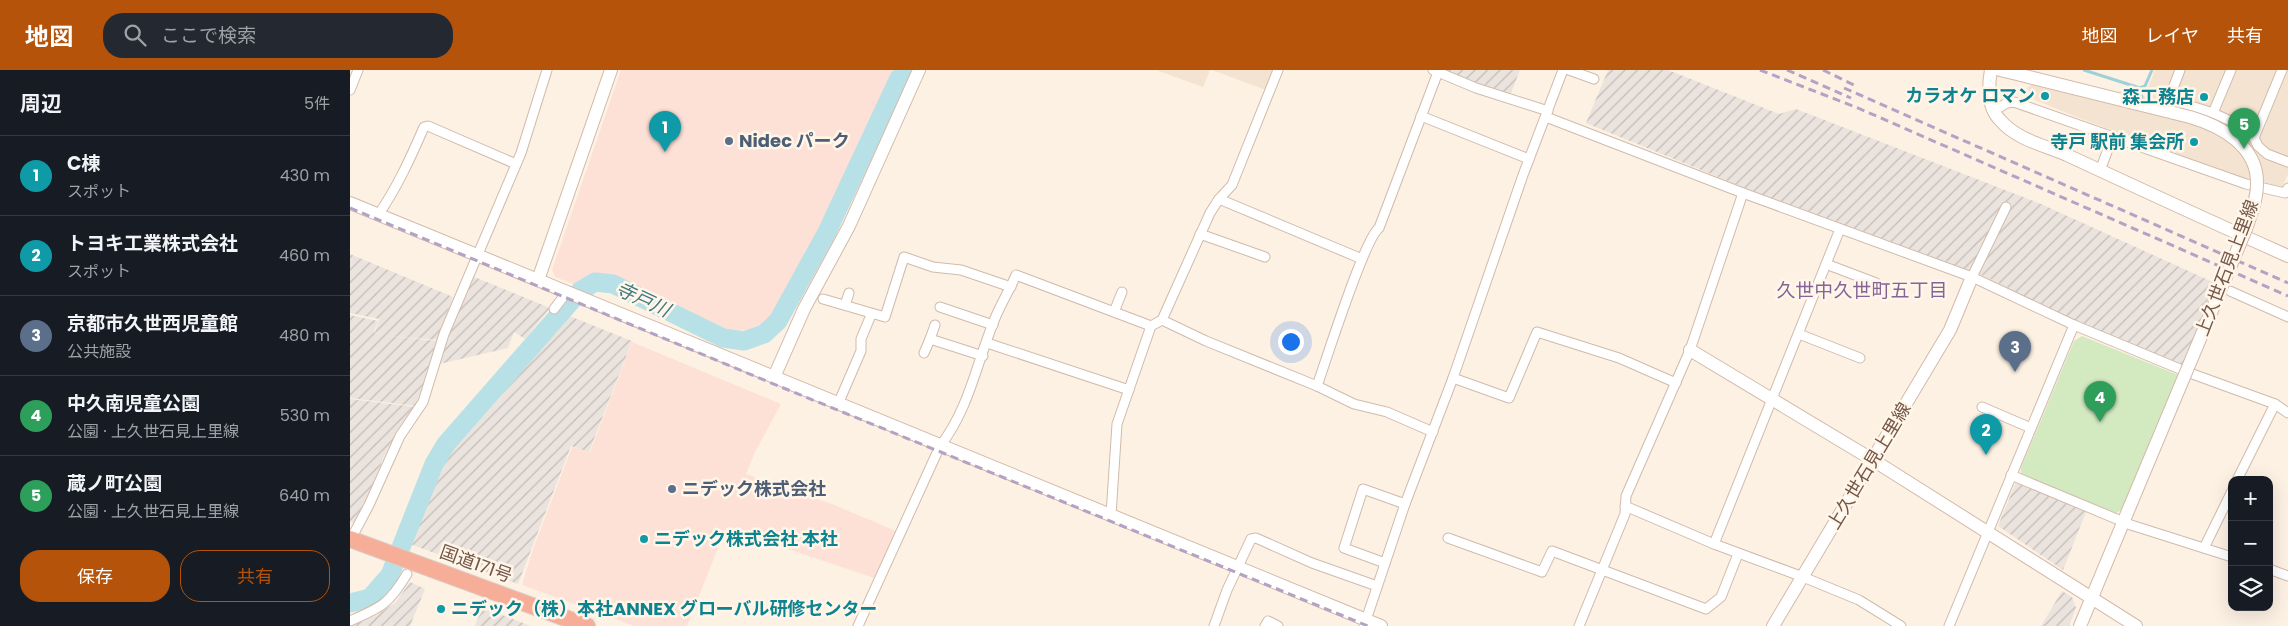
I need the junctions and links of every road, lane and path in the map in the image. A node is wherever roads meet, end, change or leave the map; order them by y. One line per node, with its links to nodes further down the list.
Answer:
1 (358, 70): 15 (street)
2 (547, 70): 24 (street)
3 (611, 70): 40 (street)
4 (919, 70): 66 (street)
5 (1278, 70): 28 (street)
6 (1563, 70): 18 (street)
7 (1569, 70): 14 (street)
8 (1991, 70): 16 (street)
9 (2000, 70): 86 (street, 上久世石見上里線, bridge)
10 (2180, 70): 17 (street)
11 (2231, 70): 17 (street)
12 (2282, 70): 21 (street)
13 (1435, 71): 18 (street); 19 (street)
14 (1594, 79)
15 (350, 90)
16 (1993, 111): 20 (street); 25 (street)
17 (2213, 113): 21 (street)
18 (1547, 114): 22 (street); 27 (street)
19 (1421, 116): 22 (street); 37 (street)
20 (2112, 138): 25 (street); 26 (street)
21 (2254, 138): 23 (street)
22 (1530, 159): 67 (street)
23 (2288, 162)
24 (516, 164): 31 (street); 34 (street)
25 (2100, 171): 35 (street)
26 (2288, 188)
27 (1743, 193): 32 (street); 62 (street)
28 (1219, 199): 33 (street); 37 (street)
29 (350, 204): 31 (street)
30 (2006, 207): 39 (street)
31 (378, 215): 34 (street)
32 (1840, 229): 38 (street); 39 (street)
33 (1200, 234): 36 (street); 54 (street)
34 (478, 256): 40 (street); 89 (street)
35 (2288, 256)
36 (1265, 258)
37 (1362, 258): 69 (street)
38 (1826, 264): 41 (street); 59 (street)
39 (1972, 277): 58 (street); 79 (street, 上久世石見上里線)
40 (538, 280): 46 (street)
41 (1876, 283)
42 (1010, 287): 51 (street); 52 (street); 56 (street)
43 (2230, 291): 53 (street)
44 (1122, 292): 51 (street)
45 (849, 293): 48 (street)
46 (573, 294): 50 (street); 66 (street)
47 (823, 299): 48 (street)
48 (845, 305): 52 (street)
49 (940, 307): 56 (street)
50 (554, 309)
51 (1114, 312): 57 (street)
52 (872, 314): 72 (street)
53 (2288, 317)
54 (1162, 320): 57 (street); 69 (street)
55 (935, 325): 60 (street)
56 (993, 325): 61 (street)
57 (1151, 326): 70 (street)
58 (2074, 326): 73 (street); 76 (street)
59 (1799, 334): 65 (street); 71 (street)
60 (930, 339): 63 (street); 64 (street)
61 (987, 343): 64 (street); 70 (street)
62 (1690, 350): 68 (street); 71 (street)
63 (924, 352)
64 (983, 356): 78 (street)
65 (1860, 358)
66 (774, 377): 72 (street)
67 (1453, 378): 68 (street); 77 (street)
68 (1676, 383): 84 (street)
69 (1317, 386): 77 (street)
70 (1129, 390): 85 (street)
71 (1772, 399): 79 (street); 90 (street)
72 (838, 404): 78 (street)
73 (2274, 404): 75 (street); 81 (street)
74 (1982, 407): 76 (street)
75 (2288, 413)
76 (2031, 428): 80 (street)
77 (1433, 432): 83 (street)
78 (940, 446): 85 (street); 106 (street)
79 (1873, 460): 87 (street); 100 (street, 上久世石見上里線)
80 (2011, 475): 86 (street); 87 (street)
81 (2239, 476)
82 (2228, 499): 91 (street)
83 (1406, 504): 95 (street); 95 (street)
84 (1625, 506): 90 (street); 97 (street)
85 (1111, 515): 96 (street)
86 (2124, 522): 91 (street); 102 (street, 上久世石見上里線)
87 (1988, 532): 102 (street); 114 (street)
88 (1448, 538): 97 (street)
89 (350, 539): 94 (highway, 国道171号)
90 (1714, 544): 92 (street)
91 (2204, 548): 93 (street)
92 (1738, 554): 97 (street); 100 (street)
93 (2228, 556)
94 (401, 562): 103 (street); 105 (highway, 国道171号)
95 (1385, 563): 101 (street)
96 (1239, 568): 101 (street); 104 (street); 107 (street)
97 (1602, 570): 111 (street)
98 (2273, 570): 99 (street)
99 (2288, 576)
100 (1803, 577): 112 (street, 上久世石見上里線); 113 (street)
101 (1377, 586): 104 (street)
102 (2092, 597): 115 (street, 上久世石見上里線); 116 (street)
103 (350, 621)
104 (1365, 623): 110 (street)
105 (587, 626)
106 (858, 626)
107 (1214, 626)
108 (1265, 626): 109 (street)
109 (1278, 626)
110 (1381, 626)
111 (1579, 626)
112 (1773, 626)
113 (1901, 626)
114 (1949, 626)
115 (2080, 626)
116 (2136, 626)

